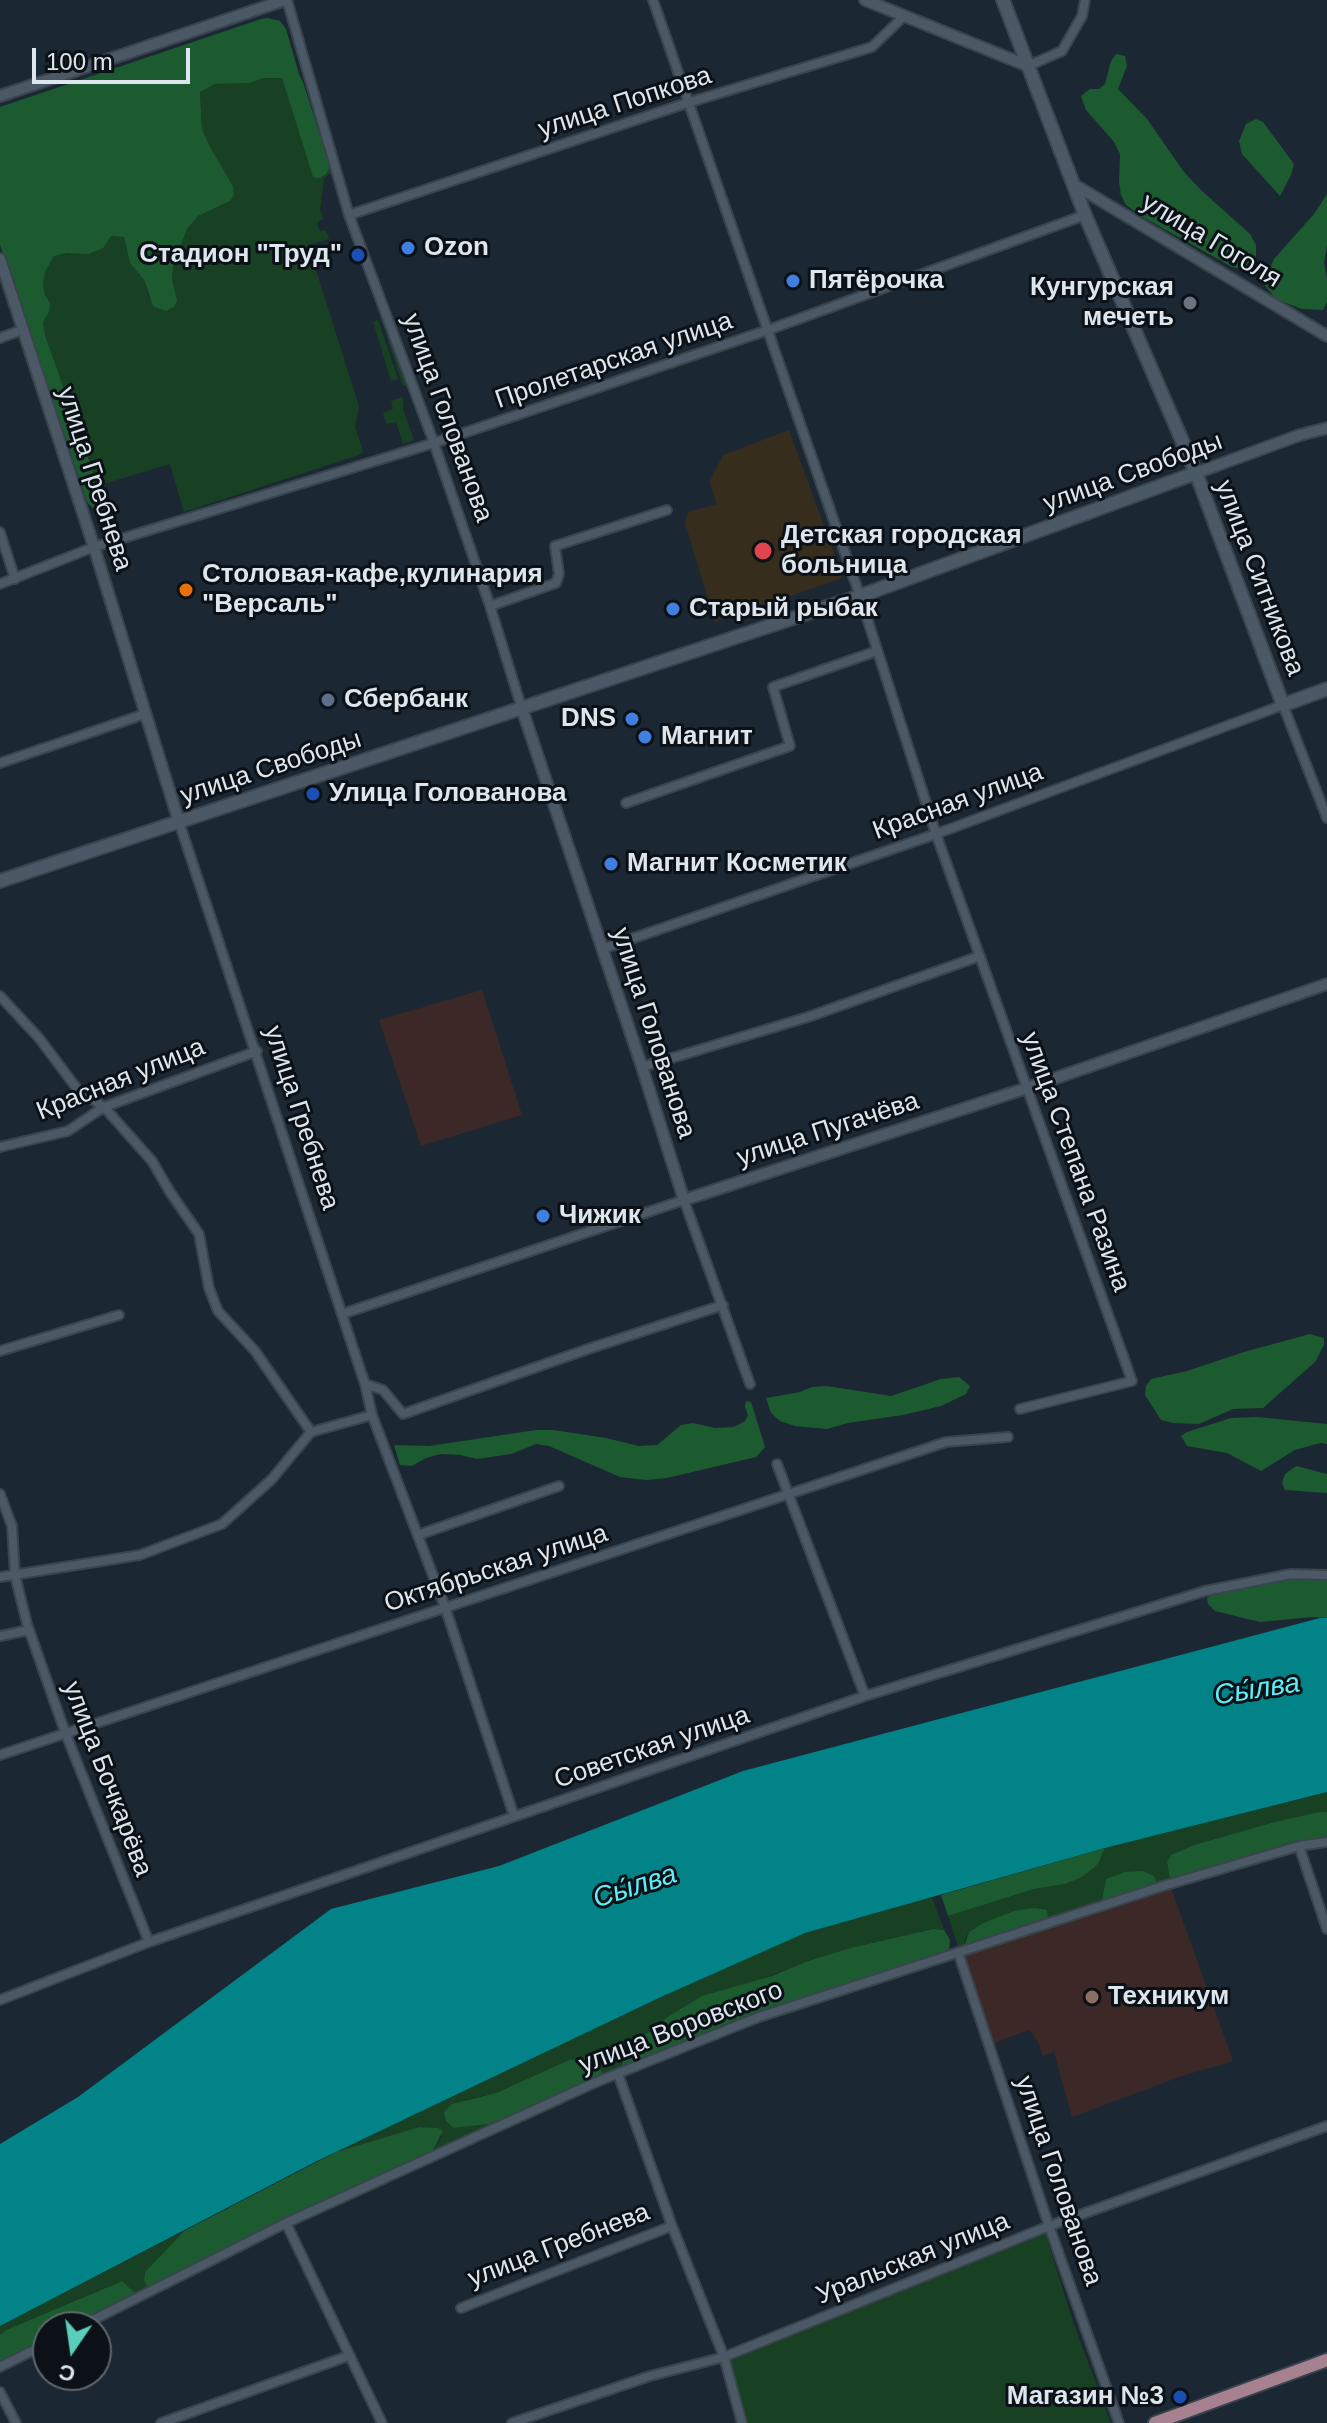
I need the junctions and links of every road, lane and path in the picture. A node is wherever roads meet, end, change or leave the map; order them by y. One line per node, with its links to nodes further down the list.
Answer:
1 (286, 0): 8 (street); 11 (street, улица Голованова)
2 (653, 0): 9 (street, улица Степана Разина)
3 (865, 0): 6 (street)
4 (1003, 0): 7 (main road, улица Ситникова)
5 (1085, 0): 7 (street)
6 (903, 17): 7 (street); 9 (street, улица Попкова)
7 (1028, 66): 10 (main road, улица Ситникова)
8 (0, 96)
9 (687, 103): 11 (street, улица Попкова); 15 (street, улица Степана Разина)
10 (1073, 184): 12 (main road, улица Ситникова); 16 (street, улица Гоголя)
11 (349, 215): 19 (street, улица Голованова)
12 (1085, 215): 15 (street, Пролетарская улица); 20 (main road, улица Ситникова)
13 (0, 259): 14 (street, улица Гребнева)
14 (22, 330): 17 (street); 23 (street, улица Гребнева)
15 (768, 330): 19 (street, Пролетарская улица); 26 (street, улица Степана Разина)
16 (1327, 336)
17 (0, 338)
18 (1327, 428): 20 (street, улица Свободы)
19 (434, 443): 23 (street, Пролетарская улица); 27 (street, улица Голованова)
20 (1196, 473): 26 (main road, улица Свободы); 30 (main road, улица Ситникова)
21 (667, 510): 27 (street)
22 (0, 532): 24 (street)
23 (94, 547): 24 (street, Пролетарская улица); 32 (street, улица Гребнева)
24 (15, 579): 25 (street, Пролетарская улица)
25 (0, 584)
26 (860, 596): 28 (street, улица Степана Разина); 31 (main road, улица Свободы)
27 (490, 606): 31 (street, улица Голованова)
28 (877, 651): 34 (street); 37 (street, улица Степана Разина)
29 (1327, 689): 30 (main road, Красная улица)
30 (1283, 705): 35 (street, улица Ситникова); 37 (street, Красная улица)
31 (522, 709): 36 (main road, улица Свободы); 39 (street, улица Голованова)
32 (145, 714): 33 (street); 36 (street, улица Гребнева)
33 (0, 763)
34 (626, 803)
35 (1327, 818)
36 (179, 822): 38 (main road, улица Свободы); 43 (street, улица Гребнева)
37 (936, 834): 39 (street, Красная улица); 40 (street, улица Степана Разина)
38 (0, 881)
39 (602, 949): 44 (street, улица Голованова)
40 (980, 956): 44 (street); 45 (street, улица Степана Разина)
41 (1327, 984): 45 (street, улица Пугачёва)
42 (0, 996): 46 (street)
43 (257, 1051): 46 (street, Красная улица); 50 (street, улица Гребнева)
44 (642, 1067): 48 (street, улица Голованова)
45 (1027, 1088): 48 (street, улица Пугачёва); 55 (street, улица Степана Разина)
46 (104, 1107): 47 (street, Красная улица); 57 (street)
47 (0, 1147)
48 (684, 1200): 49 (street, улица Голованова); 50 (street, улица Пугачёва)
49 (723, 1305): 53 (street); 54 (street, улица Голованова)
50 (342, 1314): 53 (street, улица Гребнева)
51 (119, 1315): 52 (street)
52 (0, 1351)
53 (365, 1384): 56 (street, улица Гребнева)
54 (750, 1384)
55 (1020, 1409)
56 (372, 1415): 57 (street); 63 (street, улица Гребнева)
57 (311, 1432): 64 (street)
58 (1008, 1437): 61 (street, Октябрьская улица)
59 (777, 1464): 61 (street)
60 (559, 1486): 63 (street)
61 (788, 1493): 67 (street, Октябрьская улица); 70 (street)
62 (0, 1494): 64 (street, улица Бочкарёва)
63 (418, 1535): 67 (street, улица Гребнева)
64 (15, 1575): 66 (street); 68 (street, улица Бочкарёва)
65 (1327, 1575): 70 (street, Советская улица)
66 (0, 1577)
67 (445, 1607): 71 (street, Октябрьская улица); 73 (street, улица Гребнева)
68 (29, 1630): 69 (street); 71 (street, улица Бочкарёва)
69 (0, 1636)
70 (865, 1696): 73 (street, Советская улица)
71 (65, 1732): 72 (street, Октябрьская улица); 77 (street, улица Бочкарёва)
72 (0, 1755)
73 (514, 1816): 77 (street, Советская улица)
74 (1327, 1842): 75 (street, улица Воровского)
75 (1299, 1846): 76 (street); 78 (street, улица Воровского)
76 (1327, 1929)
77 (149, 1942): 79 (street, Советская улица)
78 (958, 1952): 80 (street, улица Воровского); 84 (street, улица Голованова)
79 (0, 2000)
80 (618, 2074): 82 (street, улица Воровского); 83 (street, улица Гребнева)
81 (1327, 2126): 84 (street, Уральская улица)
82 (286, 2223): 86 (street, улица Воровского); 88 (street)
83 (672, 2226): 85 (street, улица Гребнева); 89 (street, улица Гребнева)
84 (1049, 2226): 89 (street, Уральская улица); 98 (street, улица Голованова)
85 (461, 2308)
86 (111, 2311)
87 (32, 2351): 91 (street)
88 (348, 2356): 94 (street); 95 (street)
89 (724, 2357): 96 (street, Уральская улица); 97 (street, улица Гребнева)
90 (1327, 2360): 99 (main road)
91 (0, 2367)
92 (0, 2392): 93 (street)
93 (16, 2423)
94 (161, 2423)
95 (382, 2423)
96 (512, 2423)
97 (742, 2423)
98 (1119, 2423)
99 (1155, 2423)

